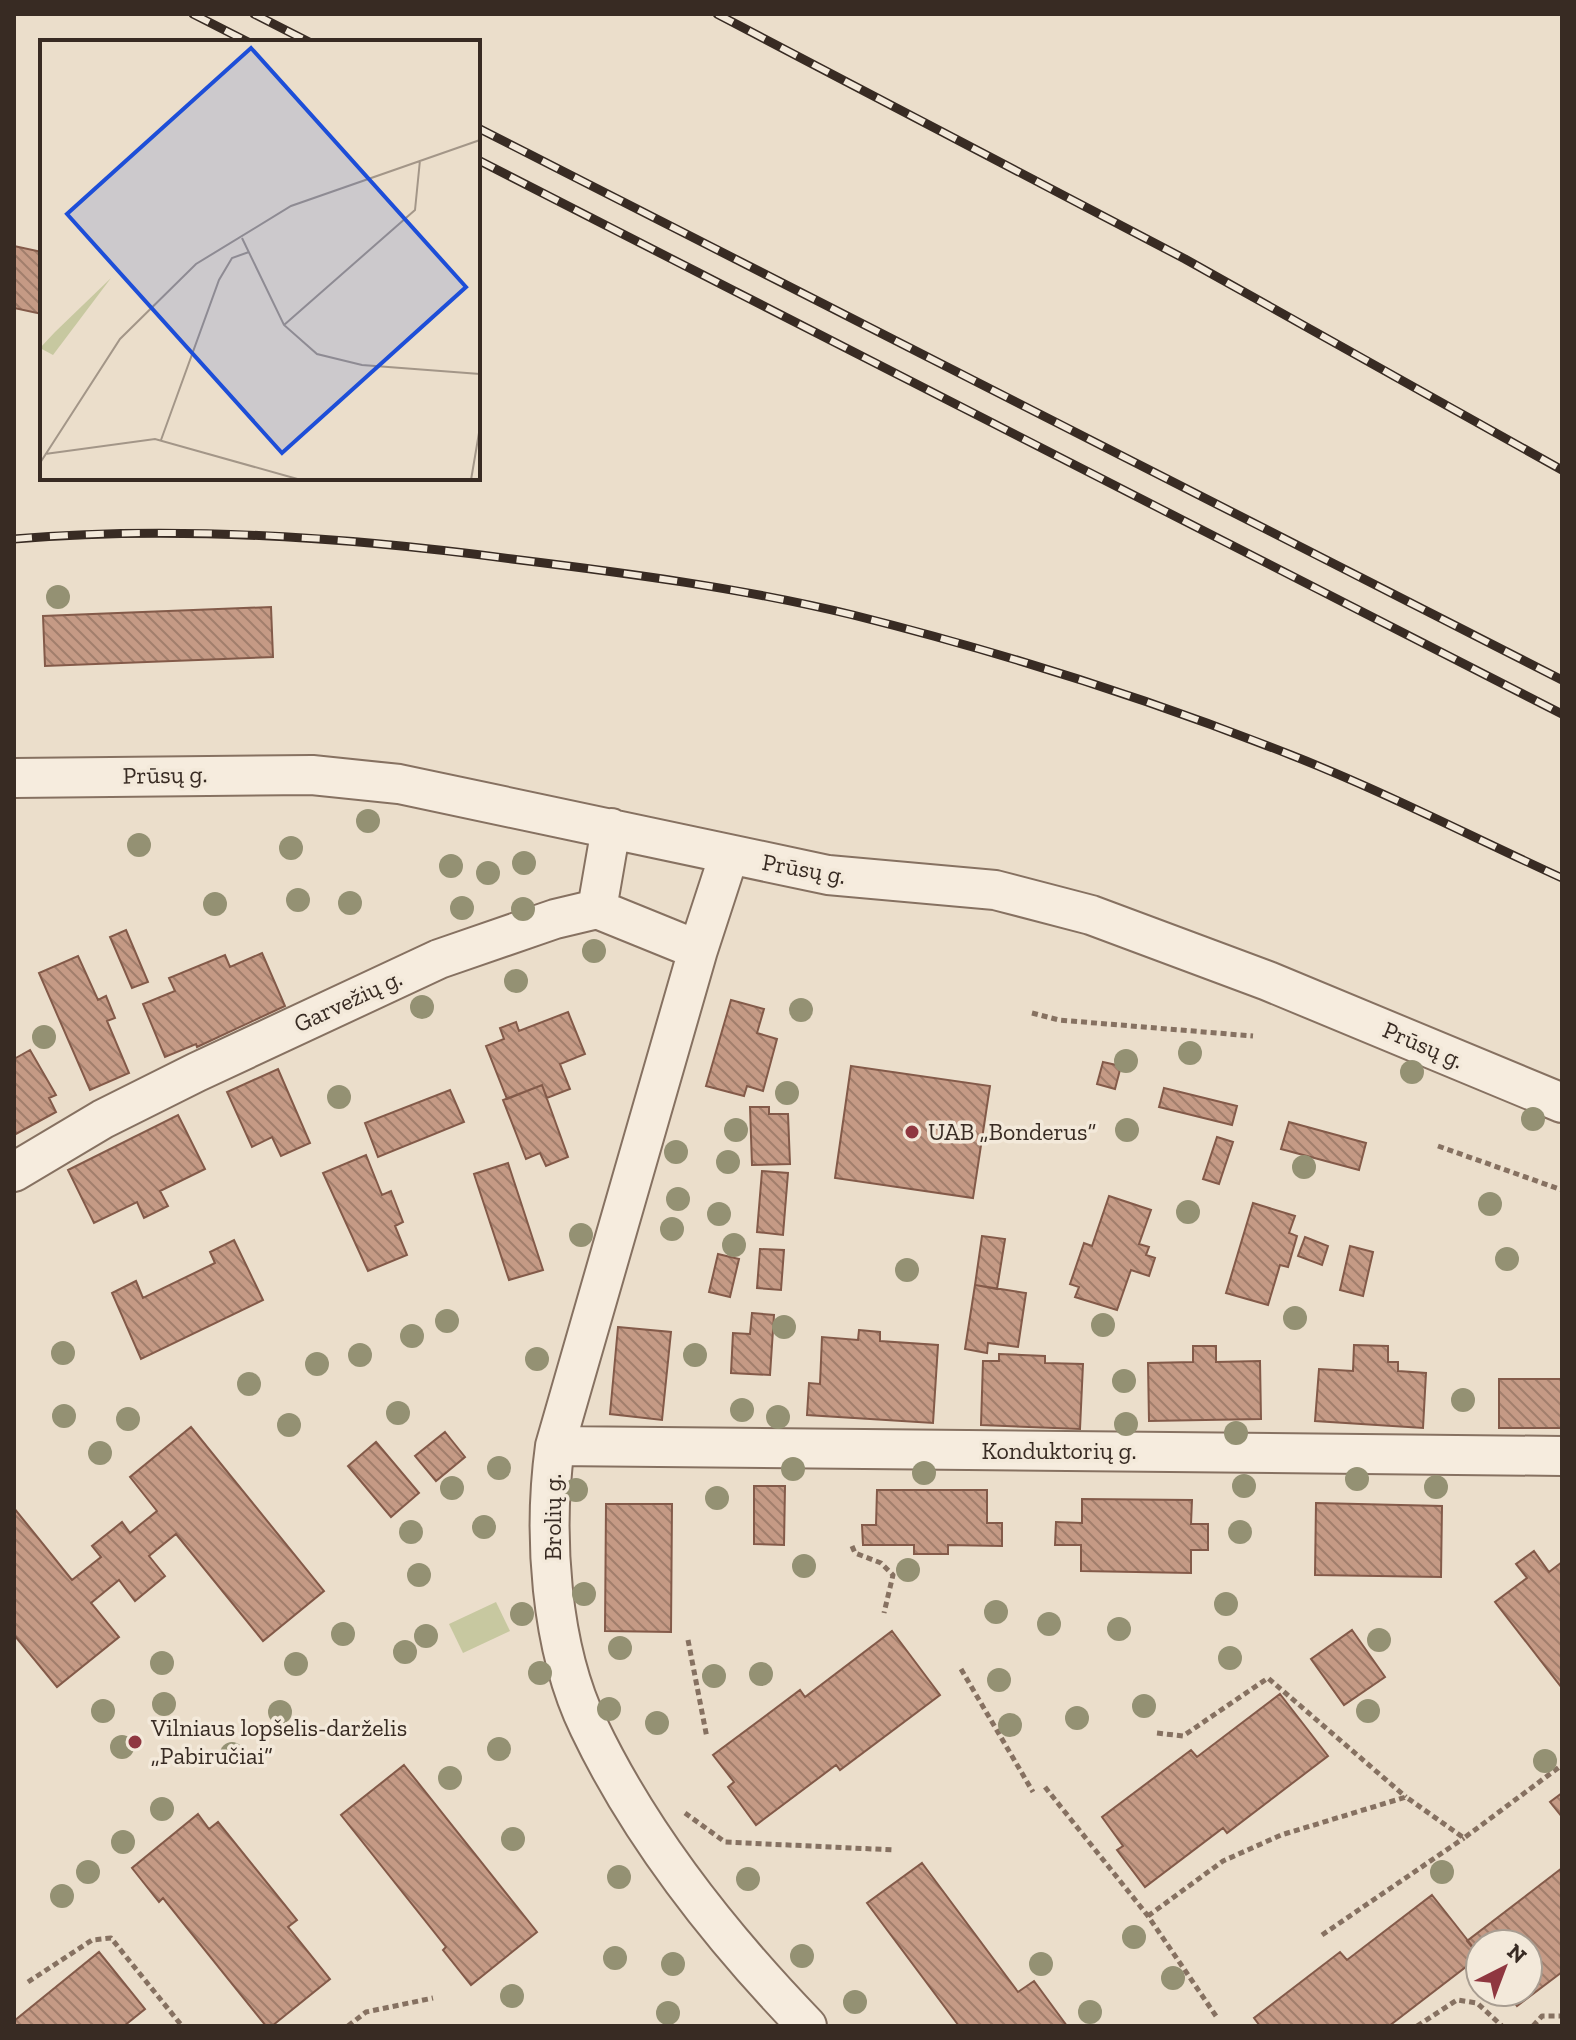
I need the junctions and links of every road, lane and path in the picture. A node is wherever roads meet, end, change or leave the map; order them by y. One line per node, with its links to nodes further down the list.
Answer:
1 (14, 778): 2 (street, Prūsų g.)
2 (611, 828): 3 (street, Prūsų g.); 4 (street)
3 (729, 855): 5 (street, Brolių g.); 8 (street, Prūsų g.)
4 (597, 909): 5 (street); 10 (street, Garvežių g.)
5 (698, 950): 12 (street, Brolių g.)
6 (1032, 1013): 7 (path)
7 (1253, 1036)
8 (1562, 1103)
9 (1438, 1146): 11 (path)
10 (14, 1172)
11 (1562, 1190)
12 (555, 1446): 13 (street, Konduktorių g.); 35 (street, Brolių g.)
13 (1562, 1456)
14 (852, 1546): 15 (path)
15 (884, 1613)
16 (688, 1640): 19 (path)
17 (961, 1669): 22 (path)
18 (1157, 1733): 23 (path)
19 (707, 1738)
20 (1562, 1765): 25 (path)
21 (1045, 1787): 27 (path)
22 (1033, 1792)
23 (1406, 1797): 25 (path); 27 (path)
24 (685, 1813): 26 (path)
25 (1464, 1838): 28 (path)
26 (895, 1850)
27 (1148, 1916): 31 (path)
28 (1322, 1935)
29 (28, 1982): 33 (path)
30 (433, 1998): 34 (path)
31 (1216, 2016)
32 (1562, 2016): 38 (path)
33 (182, 2026)
34 (348, 2026)
35 (807, 2026)
36 (1417, 2026): 37 (path)
37 (1502, 2026)
38 (1533, 2026)

